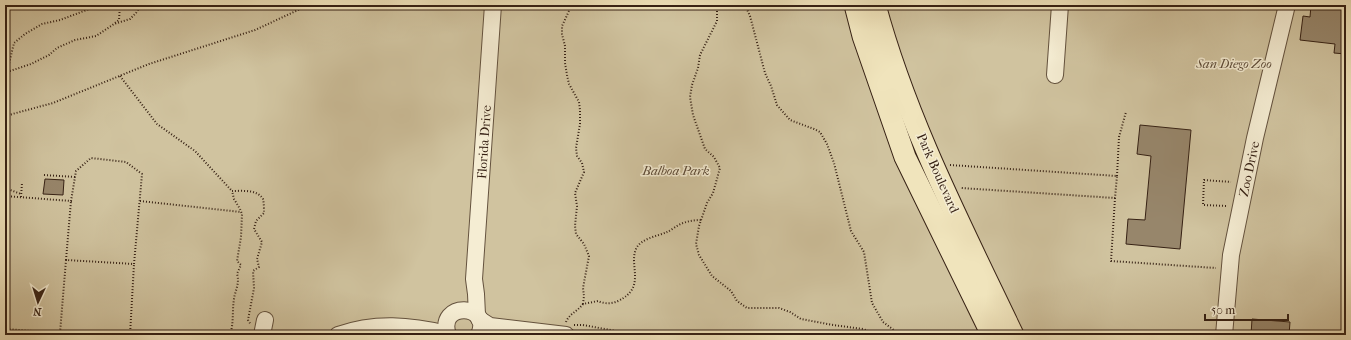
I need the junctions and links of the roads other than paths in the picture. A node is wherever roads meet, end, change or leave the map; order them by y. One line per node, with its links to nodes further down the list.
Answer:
1 (492, 5): 7 (street, Florida Drive)
2 (855, 5): 17 (main road, Park Boulevard)
3 (875, 5): 18 (main road, Park Boulevard)
4 (1060, 5): 6 (street)
5 (1287, 5): 19 (street, Zoo Drive)
6 (1055, 75)
7 (474, 279): 8 (street, Florida Drive); 9 (street, Florida Drive)
8 (454, 314): 9 (street); 10 (street); 12 (street)
9 (478, 317): 11 (street); 14 (street, Florida Drive)
10 (413, 327): 12 (street); 13 (street)
11 (511, 329): 15 (street); 16 (street)
12 (448, 334)
13 (338, 335)
14 (479, 335)
15 (486, 335)
16 (566, 335)
17 (992, 335)
18 (1014, 335)
19 (1224, 335)

